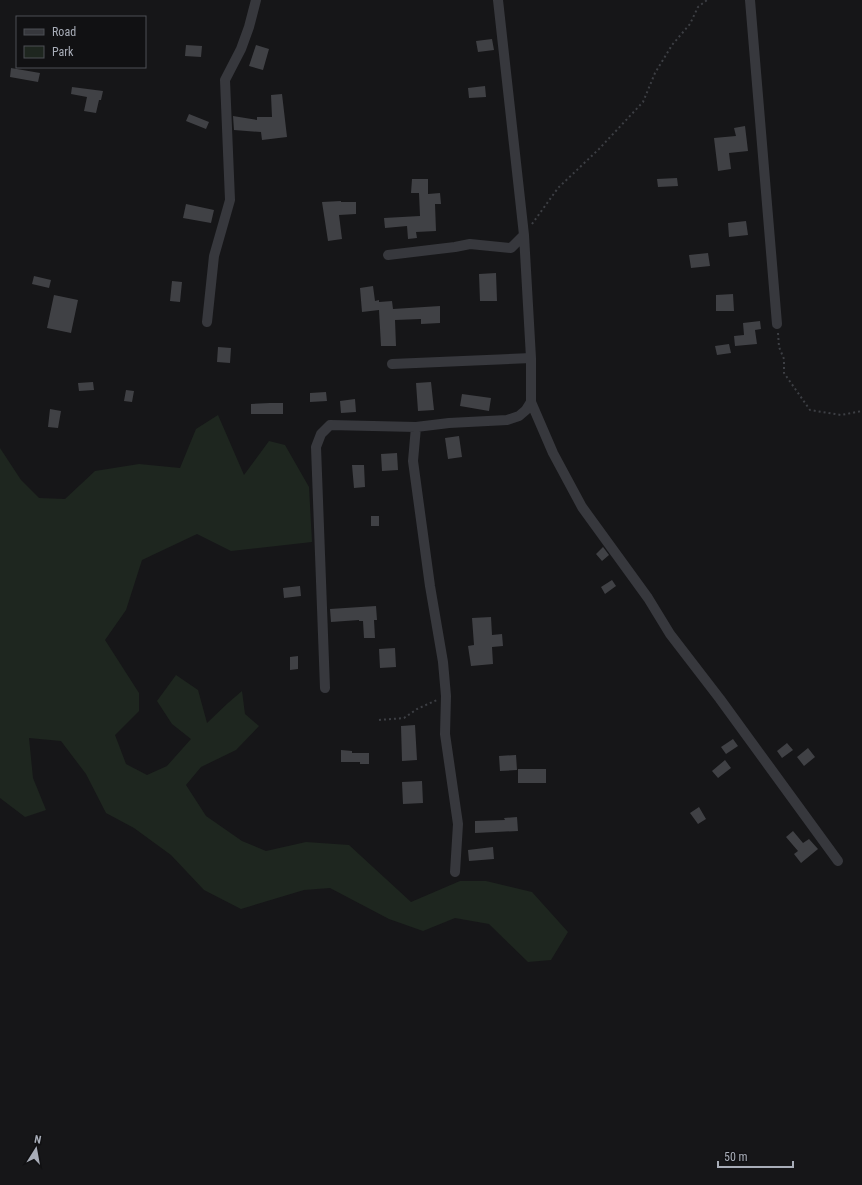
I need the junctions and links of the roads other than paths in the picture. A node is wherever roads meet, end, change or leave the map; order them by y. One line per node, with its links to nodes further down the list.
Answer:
1 (256, 0): 6 (street)
2 (498, 0): 4 (street)
3 (750, 0): 7 (street)
4 (524, 235): 5 (street); 8 (street)
5 (388, 255)
6 (207, 322)
7 (777, 324)
8 (531, 358): 9 (street); 10 (street)
9 (392, 364)
10 (531, 402): 11 (street); 13 (street)
11 (416, 427): 12 (street); 14 (street)
12 (325, 688)
13 (838, 860)
14 (455, 872)

